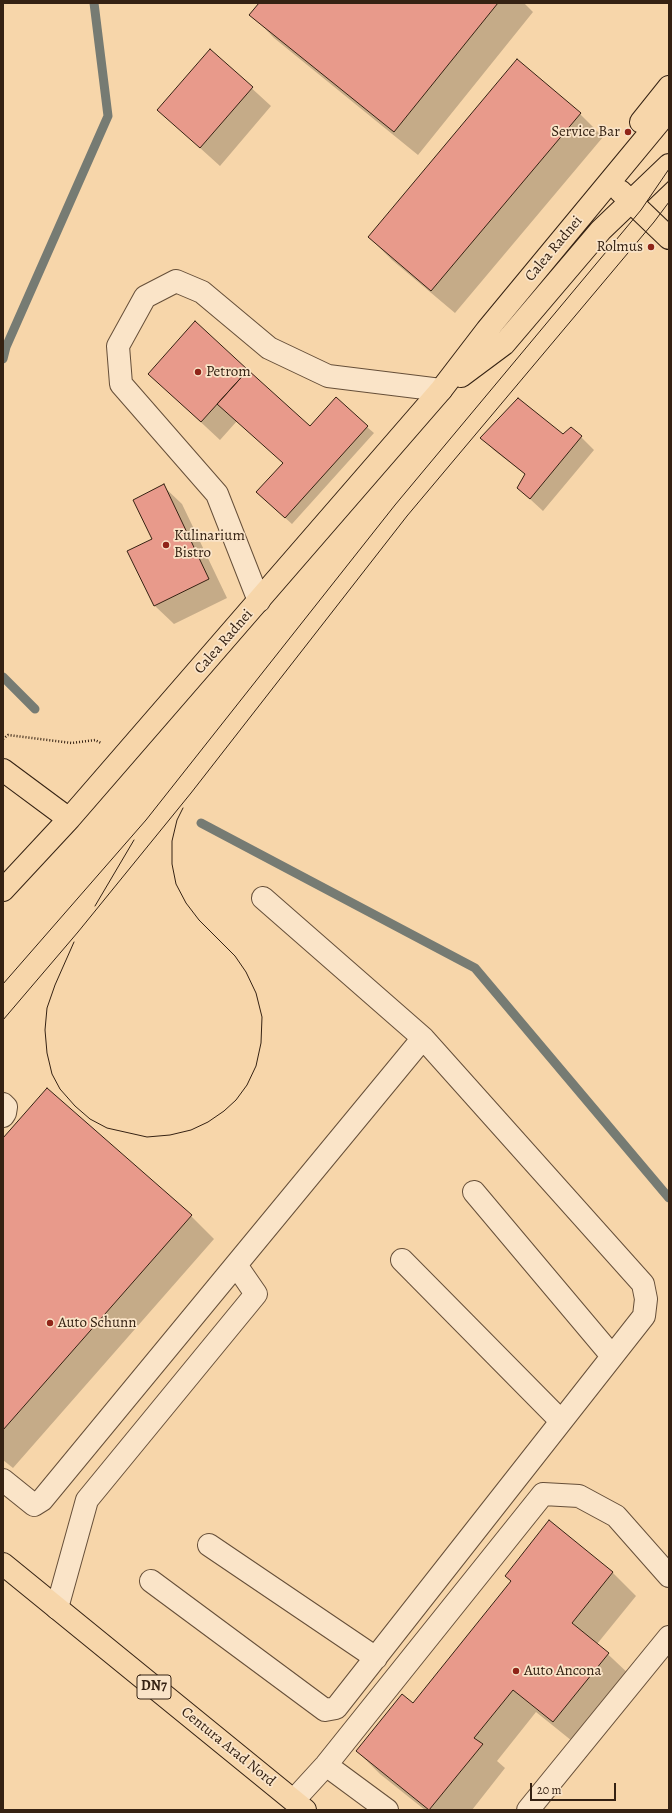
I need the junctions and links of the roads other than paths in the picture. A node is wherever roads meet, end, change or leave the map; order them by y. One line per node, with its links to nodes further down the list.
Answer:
1 (669, 87): 7 (main road)
2 (669, 110): 4 (main road, Calea Radnei)
3 (669, 165): 5 (main road, Calea Radnei)
4 (610, 182): 5 (main road); 7 (main road, Calea Radnei)
5 (631, 200): 6 (main road); 7 (main road, Calea Radnei)
6 (669, 238)
7 (441, 390): 8 (main road, Calea Radnei); 8 (lane)
8 (259, 601): 10 (main road, Calea Radnei)
9 (3, 770): 10 (main road)
10 (69, 819): 11 (main road, Calea Radnei)
11 (3, 890)
12 (263, 898): 13 (lane)
13 (423, 1038): 18 (lane); 19 (lane)
14 (3, 1104): 15 (lane)
15 (3, 1116)
16 (474, 1192): 19 (lane)
17 (402, 1260): 20 (lane)
18 (236, 1265): 21 (lane); 26 (lane)
19 (612, 1356): 20 (lane)
20 (561, 1421): 28 (lane)
21 (3, 1480)
22 (209, 1545): 28 (lane)
23 (3, 1564): 26 (main road, Centura Arad Nord / DN7)
24 (669, 1576): 29 (lane)
25 (152, 1581): 28 (lane)
26 (57, 1608): 30 (main road, Centura Arad Nord / DN7)
27 (669, 1637): 32 (lane)
28 (376, 1658)
29 (326, 1765): 30 (lane); 31 (lane)
30 (299, 1805)
31 (387, 1810)
32 (528, 1810)

